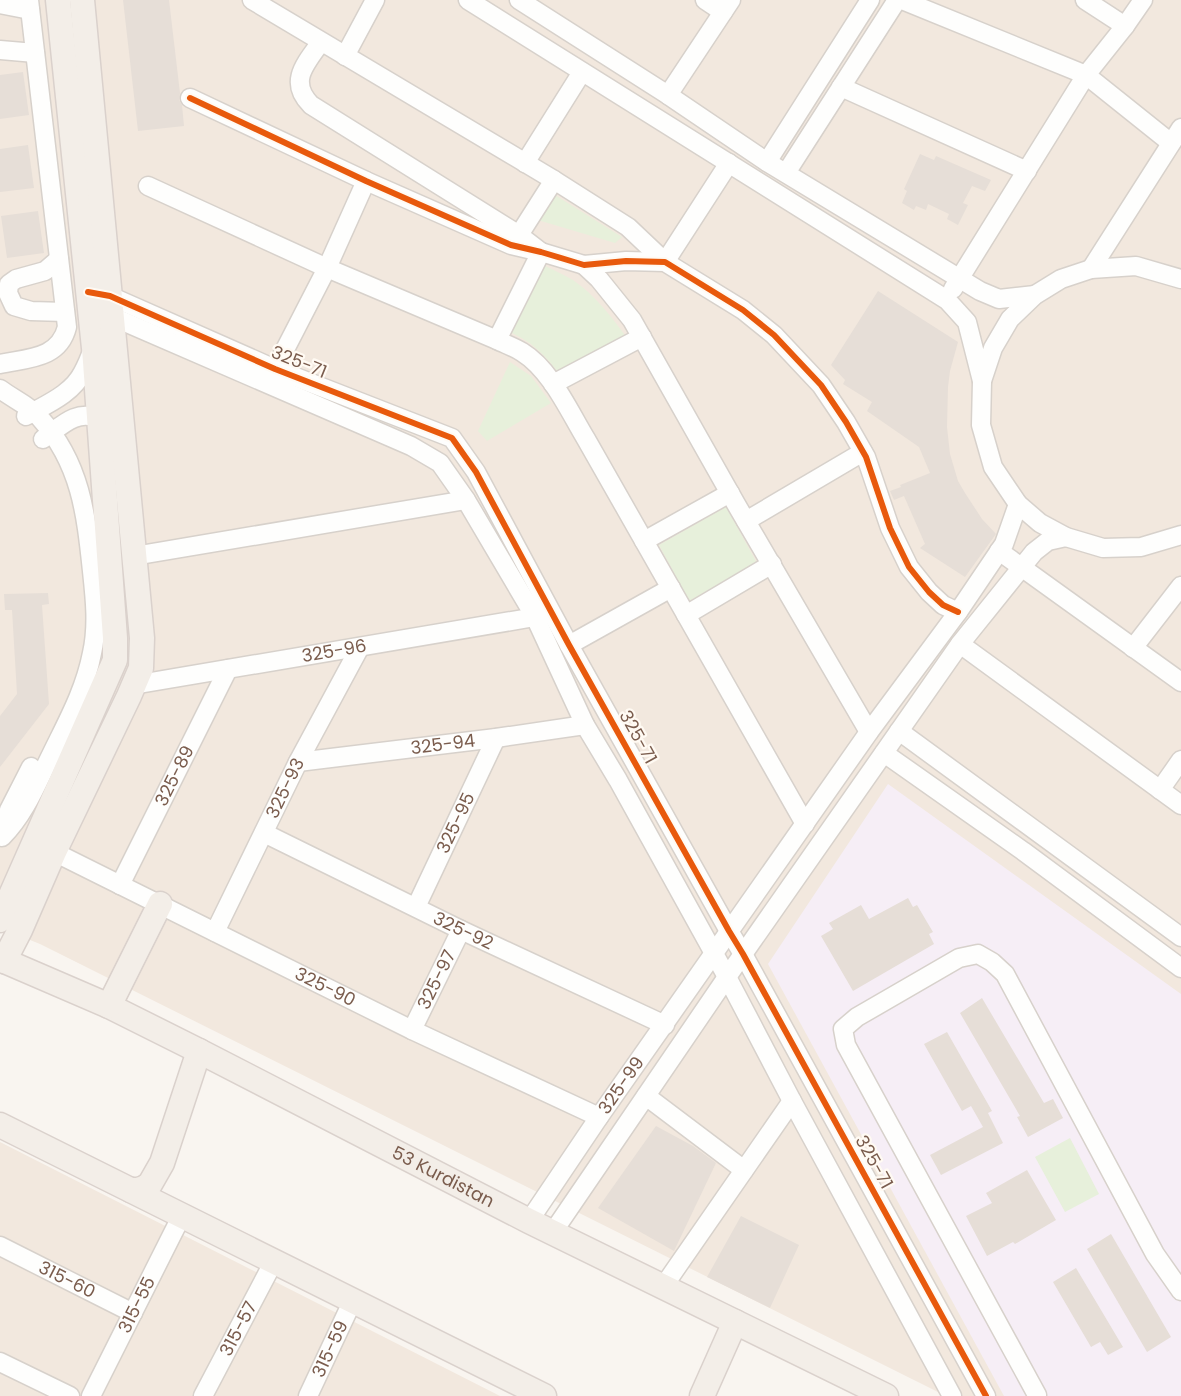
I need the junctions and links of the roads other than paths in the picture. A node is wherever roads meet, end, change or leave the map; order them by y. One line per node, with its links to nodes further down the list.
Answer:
1 (58, 0): 45 (main road)
2 (82, 0): 45 (main road)
3 (252, 0): 16 (street)
4 (375, 0): 19 (street)
5 (468, 0): 20 (street)
6 (519, 0): 23 (street)
7 (705, 0): 14 (street)
8 (870, 0): 26 (street)
9 (899, 0): 21 (street); 22 (street)
10 (1085, 0): 15 (street)
11 (1143, 0): 15 (street)
12 (0, 4): 13 (street)
13 (30, 5): 18 (street)
14 (727, 6): 23 (street)
15 (1125, 26): 21 (street)
16 (321, 42): 19 (street); 34 (street)
17 (0, 50): 18 (street)
18 (35, 54): 36 (street)
19 (345, 56): 27 (street)
20 (582, 72): 27 (street); 28 (street)
21 (1086, 75): 25 (street); 29 (street)
22 (841, 87): 29 (street); 30 (street)
23 (668, 95): 26 (street)
24 (190, 98): 32 (street)
25 (1176, 135): 40 (street)
26 (767, 162): 30 (street)
27 (525, 163): 31 (street)
28 (729, 163): 37 (street); 44 (street)
29 (1027, 171): 41 (street)
30 (786, 174): 41 (street)
31 (554, 180): 34 (street); 37 (street)
32 (366, 181): 35 (street); 39 (street)
33 (148, 186): 39 (street)
34 (519, 235): 35 (street)
35 (541, 252): 38 (street); 48 (street)
36 (59, 259): 46 (street); 46 (street)
37 (665, 262): 38 (street); 59 (street)
38 (584, 265): 47 (street)
39 (327, 268): 48 (street); 51 (street)
40 (1091, 268): 42 (street); 43 (street)
41 (959, 279): 43 (street); 44 (street)
42 (1181, 279)
43 (1035, 295): 52 (street)
44 (947, 300): 52 (street)
45 (99, 303): 49 (main road); 51 (street, 325-71); 61 (street, 325-71); 68 (main road)
46 (65, 312): 50 (street)
47 (642, 337): 53 (street); 60 (street)
48 (497, 340): 53 (street)
49 (93, 348): 56 (street); 57 (main road)
50 (0, 364)
51 (275, 369): 77 (street, 325-71)
52 (982, 381): 62 (street)
53 (553, 384): 66 (street)
54 (0, 389): 56 (street)
55 (0, 402): 56 (street)
56 (28, 415): 58 (street)
57 (99, 419): 58 (street); 99 (main road)
58 (47, 436): 94 (street)
59 (863, 452): 63 (street); 73 (street)
60 (730, 493): 63 (street); 66 (street)
61 (466, 500): 68 (street); 75 (street, 325-71)
62 (1018, 504): 65 (street); 67 (street, 325-99)
63 (746, 521): 69 (street)
64 (1181, 535): 65 (street)
65 (1066, 537): 70 (street)
66 (644, 541): 72 (street)
67 (999, 551): 70 (street); 73 (street, 325-99)
68 (134, 556): 82 (main road)
69 (772, 564): 74 (street); 85 (street)
70 (1020, 568): 76 (street); 79 (street)
71 (1181, 585): 79 (street)
72 (670, 588): 74 (street); 77 (street)
73 (958, 612): 85 (street, 325-99)
74 (686, 615): 92 (street)
75 (535, 617): 78 (street, 325-96); 83 (street, 325-71)
76 (960, 644): 84 (street); 90 (street)
77 (569, 645): 102 (street, 325-71)
78 (360, 647): 80 (street, 325-96); 89 (street, 325-93)
79 (1133, 648): 81 (street)
80 (228, 669): 82 (street, 325-96); 96 (street, 325-89)
81 (1181, 682)
82 (134, 685): 95 (main road)
83 (585, 724): 86 (street, 325-94); 104 (street, 325-71)
84 (899, 731): 87 (street); 103 (street)
85 (869, 732): 92 (street, 325-99)
86 (496, 738): 89 (street, 325-94); 98 (street, 325-95)
87 (884, 753): 105 (street); 107 (street)
88 (1181, 760): 90 (street)
89 (298, 762): 93 (street, 325-93)
90 (1160, 790): 91 (street)
91 (1181, 806)
92 (805, 824): 102 (street, 325-99)
93 (264, 833): 98 (street, 325-92); 101 (street, 325-93)
94 (1, 838)
95 (54, 852): 96 (street, 325-90); 106 (main road)
96 (120, 885): 97 (street, 325-90)
97 (160, 904): 101 (street, 325-90); 109 (main road)
98 (416, 908): 100 (street, 325-92)
99 (0, 920)
100 (461, 930): 110 (street, 325-92); 111 (street, 325-97)
101 (215, 932): 111 (street, 325-90)
102 (729, 932): 104 (street, 325-99); 105 (street, 325-71)
103 (1181, 937)
104 (714, 952): 108 (street, 325-71); 110 (street, 325-99)
105 (743, 954): 108 (street); 143 (street, 325-71)
106 (1, 956): 109 (main road, 53 Kurdistan)
107 (1181, 968)
108 (727, 977): 113 (street); 114 (street, 325-71)
109 (109, 1006): 112 (main road, 53 Kurdistan)
110 (665, 1025): 115 (street, 325-99)
111 (412, 1030): 115 (street, 325-90)
112 (199, 1051): 120 (main road); 124 (main road, 53 Kurdistan)
113 (646, 1096): 119 (street); 122 (street)
114 (792, 1101): 119 (street); 142 (street, 325-71)
115 (599, 1117): 121 (street, 325-99)
116 (0, 1125): 118 (main road)
117 (0, 1135): 118 (main road)
118 (24, 1136): 120 (main road)
119 (744, 1170): 128 (street)
120 (131, 1190): 123 (main road)
121 (547, 1195): 122 (street); 124 (street, 325-99)
122 (568, 1210): 125 (street)
123 (182, 1215): 127 (main road); 131 (street, 315-55)
124 (528, 1221): 125 (main road, 53 Kurdistan)
125 (553, 1232): 128 (main road, 53 Kurdistan)
126 (0, 1246): 131 (street, 315-60)
127 (274, 1261): 130 (main road); 137 (street, 315-57)
128 (663, 1287): 132 (main road, 53 Kurdistan)
129 (1181, 1291): 134 (street)
130 (353, 1300): 138 (street, 315-59); 139 (main road)
131 (133, 1312): 136 (street, 315-55)
132 (735, 1322): 140 (main road); 141 (main road, 53 Kurdistan)
133 (0, 1362): 135 (street)
134 (1037, 1395)
135 (70, 1396)
136 (92, 1396)
137 (203, 1396)
138 (308, 1396)
139 (544, 1396)
140 (702, 1396)
141 (886, 1396)
142 (952, 1396)
143 (986, 1396)

